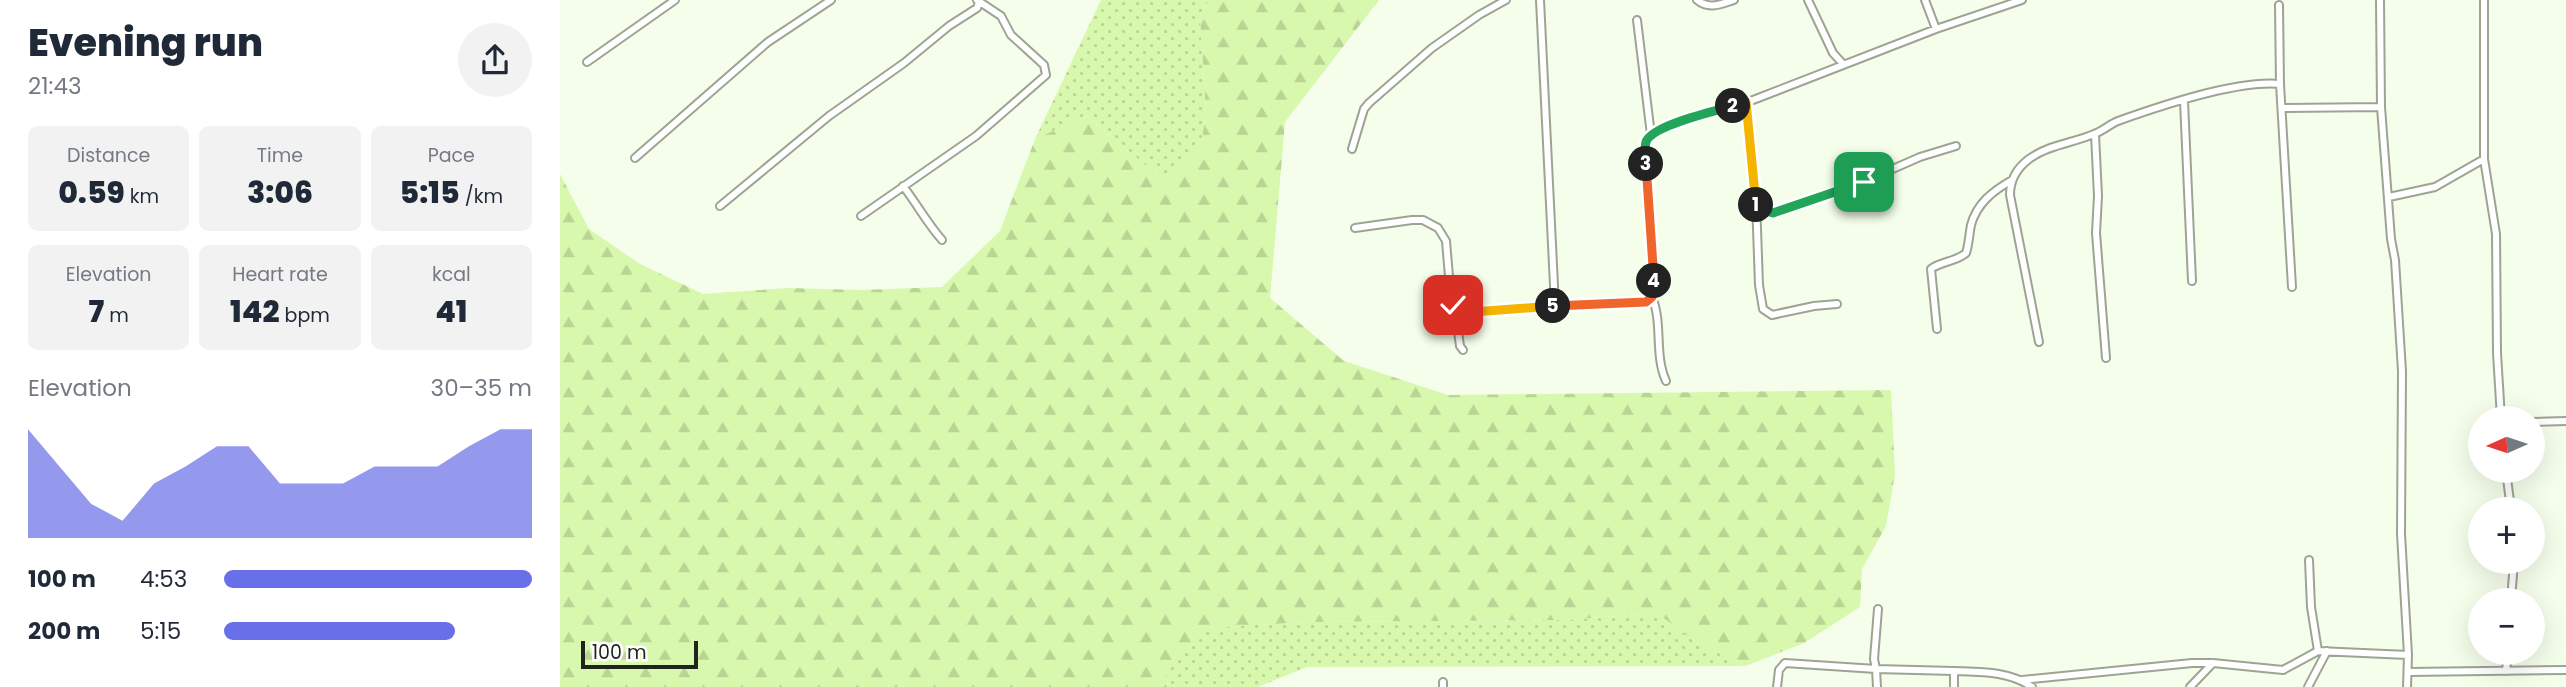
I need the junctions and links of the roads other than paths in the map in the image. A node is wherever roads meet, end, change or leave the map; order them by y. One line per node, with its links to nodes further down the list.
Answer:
1 (676, 0): 16 (street)
2 (831, 0): 27 (street)
3 (1506, 0): 26 (street)
4 (1540, 0): 41 (street)
5 (1697, 0): 6 (street)
6 (1734, 0)
7 (1808, 0): 17 (street)
8 (1925, 0): 15 (street)
9 (2022, 0): 15 (street)
10 (2380, 0): 21 (street)
11 (2484, 0): 28 (street)
12 (978, 1): 30 (street); 32 (street)
13 (2279, 5): 18 (street)
14 (1637, 20): 24 (street)
15 (1936, 29): 17 (street)
16 (587, 62)
17 (1843, 64): 20 (street)
18 (2280, 84): 19 (street); 22 (street)
19 (2184, 101): 23 (street); 37 (street)
20 (1746, 102): 24 (street); 33 (street)
21 (2381, 107): 22 (street); 31 (street)
22 (2283, 108): 38 (street)
23 (2095, 134): 29 (street); 46 (street)
24 (1650, 135): 39 (street)
25 (1956, 146): 33 (street)
26 (1352, 149)
27 (635, 158)
28 (2484, 159): 31 (street); 48 (street)
29 (2012, 179): 43 (street); 44 (street)
30 (903, 186): 34 (street); 36 (street)
31 (2389, 197): 55 (street)
32 (720, 206)
33 (1756, 208): 40 (street)
34 (861, 216)
35 (1355, 228): 42 (street)
36 (942, 240)
37 (2192, 281)
38 (2292, 287)
39 (1652, 297): 41 (street); 47 (street)
40 (1837, 304)
41 (1555, 306): 42 (street)
42 (1460, 313): 45 (street)
43 (1937, 329)
44 (2039, 342)
45 (1463, 350)
46 (2106, 358)
47 (1666, 381)
48 (2500, 406)
49 (2566, 421): 50 (street)
50 (2545, 422)
51 (2309, 560): 53 (street)
52 (1878, 609): 58 (street)
53 (2318, 651): 54 (street); 56 (street)
54 (2327, 651): 55 (street); 69 (street)
55 (2408, 655): 62 (street)
56 (2213, 663): 63 (street); 68 (street)
57 (2507, 665): 61 (street)
58 (1876, 669): 60 (street); 64 (street); 65 (street)
59 (2566, 670): 61 (street)
60 (1954, 671): 63 (street); 66 (street)
61 (2506, 671): 62 (street)
62 (2409, 672): 70 (street)
63 (2022, 680): 67 (street)
64 (1777, 687)
65 (1877, 687)
66 (1954, 687)
67 (2032, 687)
68 (2190, 687)
69 (2308, 687)
70 (2407, 687)

